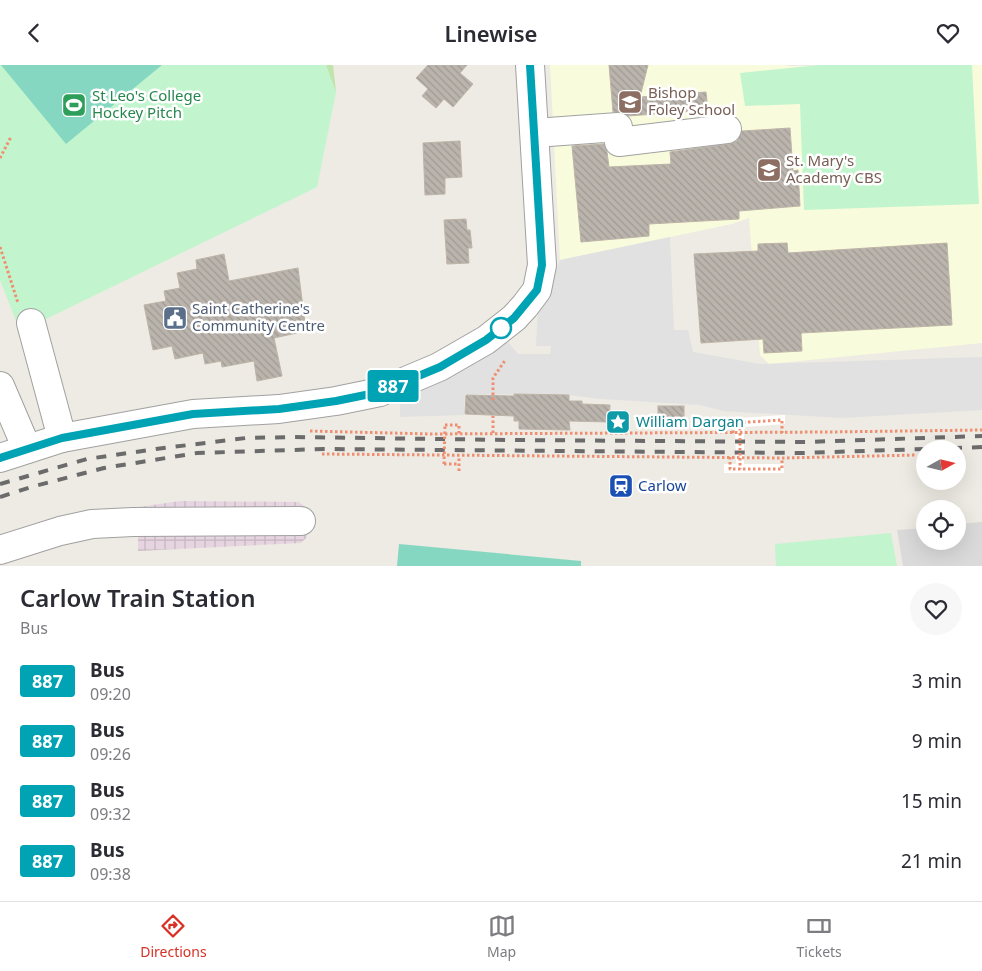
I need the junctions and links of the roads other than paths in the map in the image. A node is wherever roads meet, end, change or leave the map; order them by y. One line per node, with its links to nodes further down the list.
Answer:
1 (530, 65): 3 (street)
2 (728, 129): 3 (street)
3 (535, 133): 6 (street)
4 (31, 323): 6 (street)
5 (0, 386): 7 (street)
6 (62, 438): 7 (street)
7 (27, 449): 8 (street)
8 (0, 458)
9 (300, 521): 10 (street)
10 (0, 550)

